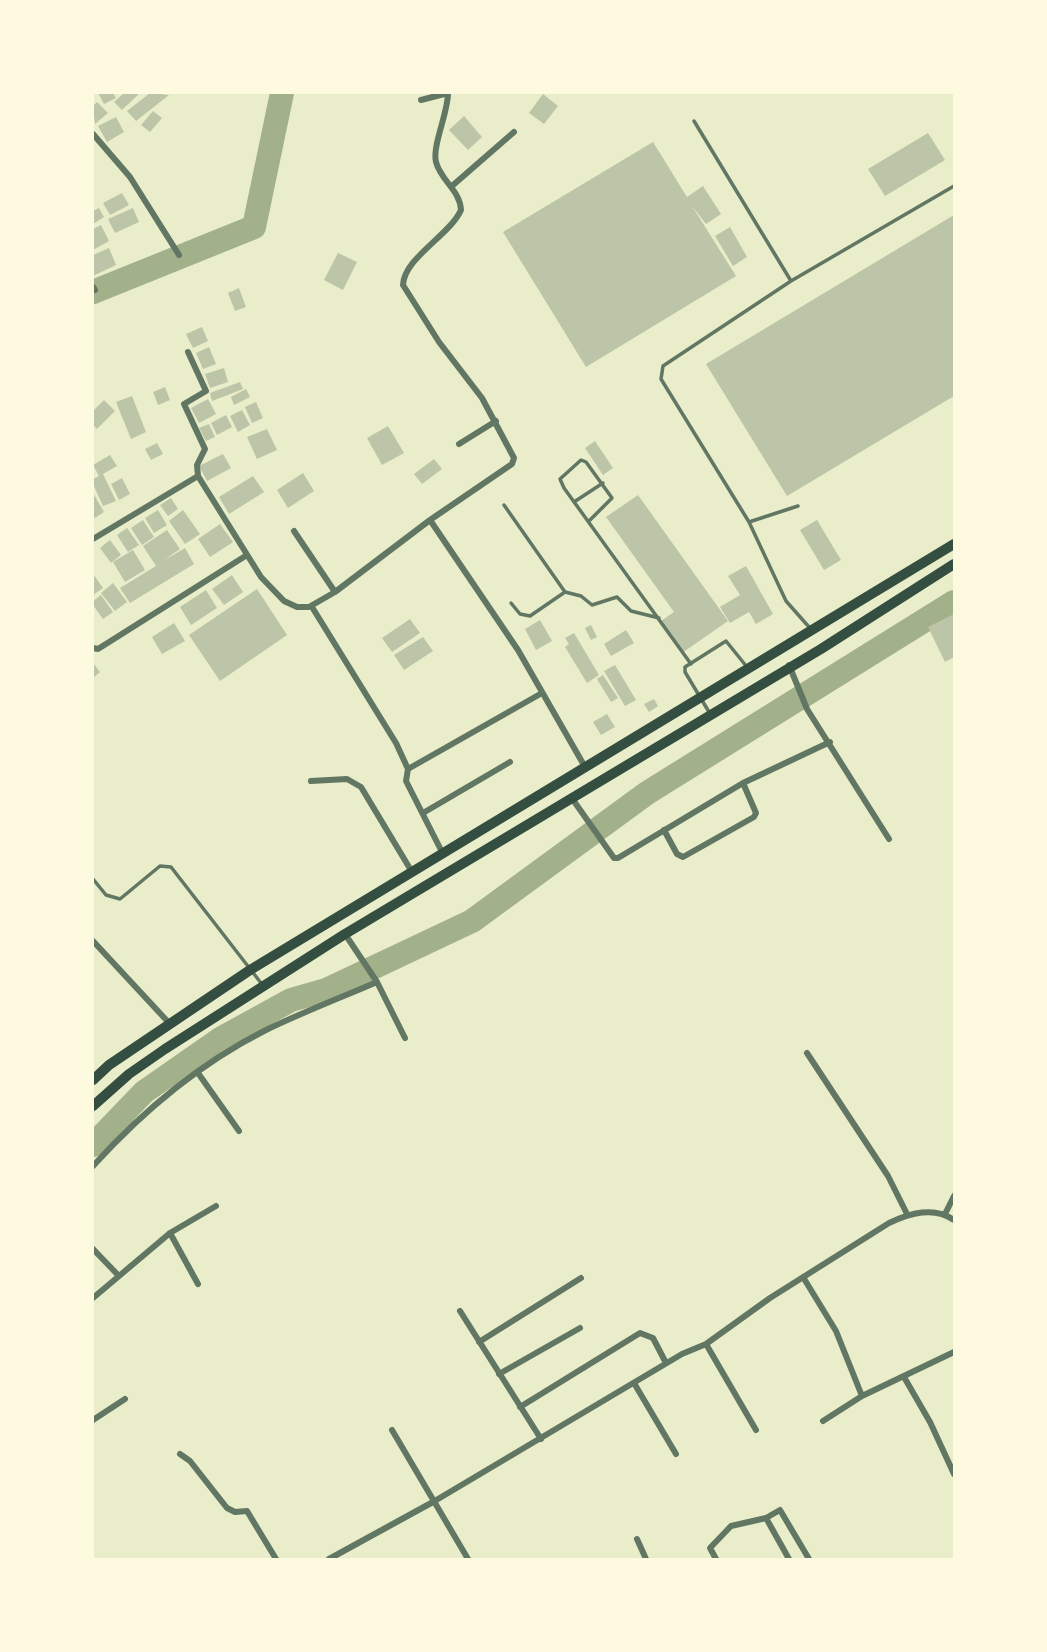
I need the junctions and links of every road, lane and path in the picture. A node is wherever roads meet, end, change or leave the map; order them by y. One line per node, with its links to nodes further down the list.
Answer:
1 (421, 100): 5 (street)
2 (694, 121): 8 (lane)
3 (514, 132): 5 (street)
4 (93, 134): 7 (street)
5 (452, 186): 10 (street)
6 (954, 186): 8 (lane)
7 (179, 255)
8 (791, 281): 19 (lane)
9 (188, 352): 12 (street)
10 (496, 421): 11 (street); 17 (street)
11 (459, 444)
12 (198, 476): 21 (street); 23 (street)
13 (603, 483): 14 (lane); 14 (lane); 18 (lane)
14 (574, 502): 18 (lane)
15 (504, 505): 26 (lane)
16 (798, 506): 19 (lane)
17 (430, 520): 25 (street); 36 (street)
18 (589, 521): 29 (lane)
19 (749, 522): 30 (lane)
20 (294, 531): 25 (street)
21 (93, 539)
22 (954, 544): 30 (highway)
23 (247, 555): 28 (street); 31 (street)
24 (954, 564): 32 (highway)
25 (335, 592): 28 (street)
26 (565, 592): 27 (lane); 29 (lane)
27 (510, 603)
28 (312, 607): 42 (street)
29 (659, 618): 33 (lane)
30 (811, 630): 32 (lane); 34 (highway)
31 (93, 648)
32 (821, 649): 35 (highway)
33 (691, 664): 34 (lane); 37 (lane)
34 (747, 667): 37 (highway)
35 (791, 671): 38 (highway); 39 (street)
36 (542, 694): 41 (street); 42 (street)
37 (701, 697): 38 (lane); 41 (highway)
38 (710, 714): 45 (highway)
39 (830, 742): 44 (street); 48 (street)
40 (510, 762): 46 (street)
41 (585, 767): 49 (highway)
42 (408, 769): 46 (street)
43 (311, 781): 50 (street)
44 (743, 783): 47 (street); 47 (street)
45 (571, 797): 47 (street); 52 (highway)
46 (423, 813): 49 (street)
47 (664, 830)
48 (889, 839)
49 (443, 854): 50 (highway)
50 (412, 872): 54 (highway)
51 (93, 879): 54 (lane)
52 (345, 933): 55 (street); 56 (highway)
53 (93, 941): 57 (street)
54 (250, 970): 56 (lane); 57 (highway)
55 (375, 979): 58 (street); 60 (street)
56 (264, 986): 62 (highway)
57 (170, 1024): 61 (highway)
58 (405, 1038)
59 (807, 1053): 67 (street)
60 (198, 1073): 63 (street); 64 (street)
61 (93, 1080)
62 (93, 1106)
63 (239, 1130)
64 (93, 1166)
65 (954, 1196): 68 (street)
66 (216, 1206): 70 (street)
67 (907, 1214): 68 (street); 73 (street)
68 (945, 1214): 69 (street)
69 (954, 1220)
70 (170, 1233): 72 (street); 75 (street)
71 (93, 1249): 72 (street)
72 (118, 1275): 76 (street)
73 (803, 1277): 80 (street); 86 (street)
74 (581, 1278): 79 (street)
75 (198, 1284)
76 (93, 1298)
77 (460, 1311): 79 (street)
78 (580, 1328): 83 (street)
79 (479, 1342): 83 (street)
80 (706, 1344): 82 (street); 92 (street)
81 (954, 1352): 84 (street)
82 (666, 1363): 85 (street); 88 (street)
83 (499, 1374): 88 (street)
84 (904, 1377): 86 (street); 96 (street)
85 (634, 1383): 93 (street); 95 (street)
86 (862, 1396): 90 (street)
87 (125, 1399): 89 (street)
88 (520, 1407): 93 (street)
89 (93, 1420)
90 (822, 1421)
91 (392, 1430): 97 (street)
92 (756, 1430)
93 (541, 1439): 97 (street)
94 (180, 1454): 100 (street)
95 (676, 1454)
96 (954, 1474)
97 (433, 1502): 101 (street); 102 (street)
98 (766, 1518): 104 (street); 105 (street); 106 (street)
99 (636, 1539): 103 (street)
100 (276, 1559)
101 (329, 1559)
102 (468, 1559)
103 (646, 1559)
104 (716, 1559)
105 (789, 1559)
106 (809, 1559)

